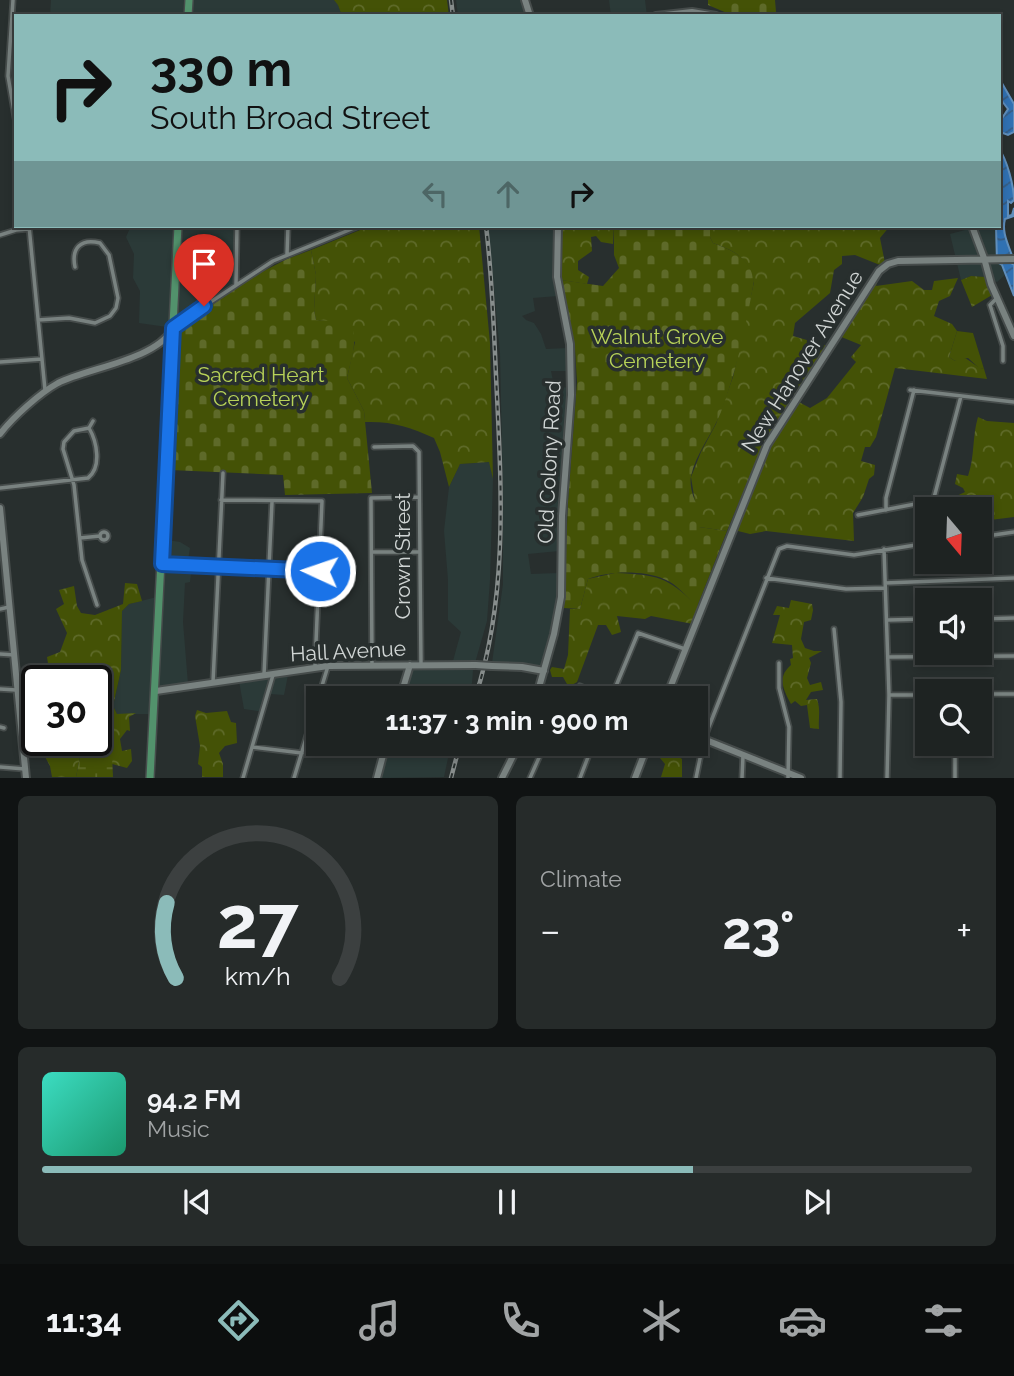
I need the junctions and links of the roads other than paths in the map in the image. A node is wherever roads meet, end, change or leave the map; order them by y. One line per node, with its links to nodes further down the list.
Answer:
1 (13, 0): 4 (street)
2 (674, 14): 3 (main road)
3 (704, 14)
4 (14, 111)
5 (25, 228): 13 (street)
6 (29, 228): 20 (street)
7 (178, 228): 21 (main road)
8 (237, 228): 18 (street)
9 (288, 228): 14 (street)
10 (349, 228): 14 (street)
11 (558, 228): 78 (main road, Old Colony Road)
12 (973, 228): 15 (main road)
13 (0, 235)
14 (287, 254): 18 (street)
15 (984, 258): 16 (main road, New Hanover Avenue); 19 (main road); 67 (main road, New Hanover Avenue)
16 (1014, 259)
17 (75, 267): 20 (street)
18 (236, 284): 21 (street)
19 (997, 298): 22 (main road); 24 (street)
20 (38, 320): 23 (street)
21 (173, 328): 26 (main road); 52 (main road)
22 (1014, 336)
23 (41, 359): 25 (street); 26 (street)
24 (1003, 361)
25 (0, 362)
26 (45, 392): 31 (main road)
27 (961, 396): 28 (street); 37 (street); 42 (street)
28 (1014, 402)
29 (93, 421): 30 (street)
30 (89, 428): 34 (street); 34 (street)
31 (0, 434)
32 (374, 446): 36 (street, Crown Street)
33 (223, 473): 38 (street)
34 (73, 480): 35 (street); 47 (street)
35 (0, 488)
36 (419, 497): 50 (street); 51 (street, Crown Street)
37 (932, 497)
38 (221, 500): 39 (street); 53 (street)
39 (272, 501): 54 (street); 55 (street)
40 (915, 504): 42 (street)
41 (0, 508): 60 (main road)
42 (886, 510): 43 (street)
43 (858, 515)
44 (1014, 532): 45 (street)
45 (992, 535)
46 (100, 536): 47 (street)
47 (80, 538): 59 (street)
48 (915, 545): 49 (street)
49 (884, 549): 56 (street); 58 (street)
50 (372, 552): 51 (street); 73 (street)
51 (419, 552): 75 (street, Crown Street)
52 (162, 564): 53 (street); 88 (main road)
53 (218, 566): 54 (street); 81 (street)
54 (269, 568): 55 (street); 80 (street)
55 (320, 571): 77 (street)
56 (766, 578): 58 (street); 93 (street)
57 (1014, 578): 58 (street)
58 (885, 586): 64 (street)
59 (97, 605)
60 (9, 607): 61 (street); 69 (main road)
61 (0, 609)
62 (1014, 618): 63 (street)
63 (992, 619)
64 (887, 620): 65 (street); 71 (street)
65 (915, 620)
66 (834, 629): 120 (street)
67 (685, 649): 84 (street); 85 (main road, New Hanover Avenue)
68 (0, 654): 69 (street)
69 (15, 655): 87 (main road)
70 (1014, 656): 71 (street)
71 (888, 657): 91 (street)
72 (779, 663): 107 (street)
73 (372, 664): 74 (main road, Hall Avenue); 76 (main road, Hall Avenue)
74 (410, 665): 75 (main road, Hall Avenue); 82 (main road)
75 (421, 665): 78 (main road, Hall Avenue, bridge)
76 (328, 666): 77 (main road, Hall Avenue); 96 (street)
77 (315, 667): 79 (main road, Hall Avenue)
78 (544, 671): 83 (main road, Old Colony Road)
79 (273, 674): 80 (main road, Hall Avenue); 95 (street)
80 (264, 675): 81 (main road, Hall Avenue)
81 (213, 682): 88 (main road, Hall Avenue)
82 (404, 686)
83 (540, 686)
84 (615, 686)
85 (671, 686)
86 (0, 689): 87 (street)
87 (19, 690): 106 (main road)
88 (156, 691): 109 (main road)
89 (992, 694): 90 (street)
90 (1014, 694)
91 (889, 695): 92 (street); 121 (street)
92 (915, 695)
93 (708, 729)
94 (708, 741): 103 (main road)
95 (252, 747): 96 (street); 110 (street)
96 (302, 753): 111 (street)
97 (383, 756): 112 (main road)
98 (513, 756): 113 (main road)
99 (539, 756): 114 (street)
100 (588, 756): 115 (street)
101 (643, 756): 116 (main road)
102 (701, 756): 117 (street)
103 (743, 756): 107 (main road); 118 (street)
104 (955, 756): 122 (street)
105 (0, 767): 106 (street)
106 (25, 769): 108 (main road)
107 (788, 775): 119 (main road)
108 (26, 778)
109 (150, 778)
110 (243, 778)
111 (295, 778)
112 (377, 778)
113 (502, 778)
114 (530, 778)
115 (580, 778)
116 (635, 778)
117 (696, 778)
118 (742, 778)
119 (801, 778)
120 (840, 778)
121 (887, 778)
122 (955, 778)

